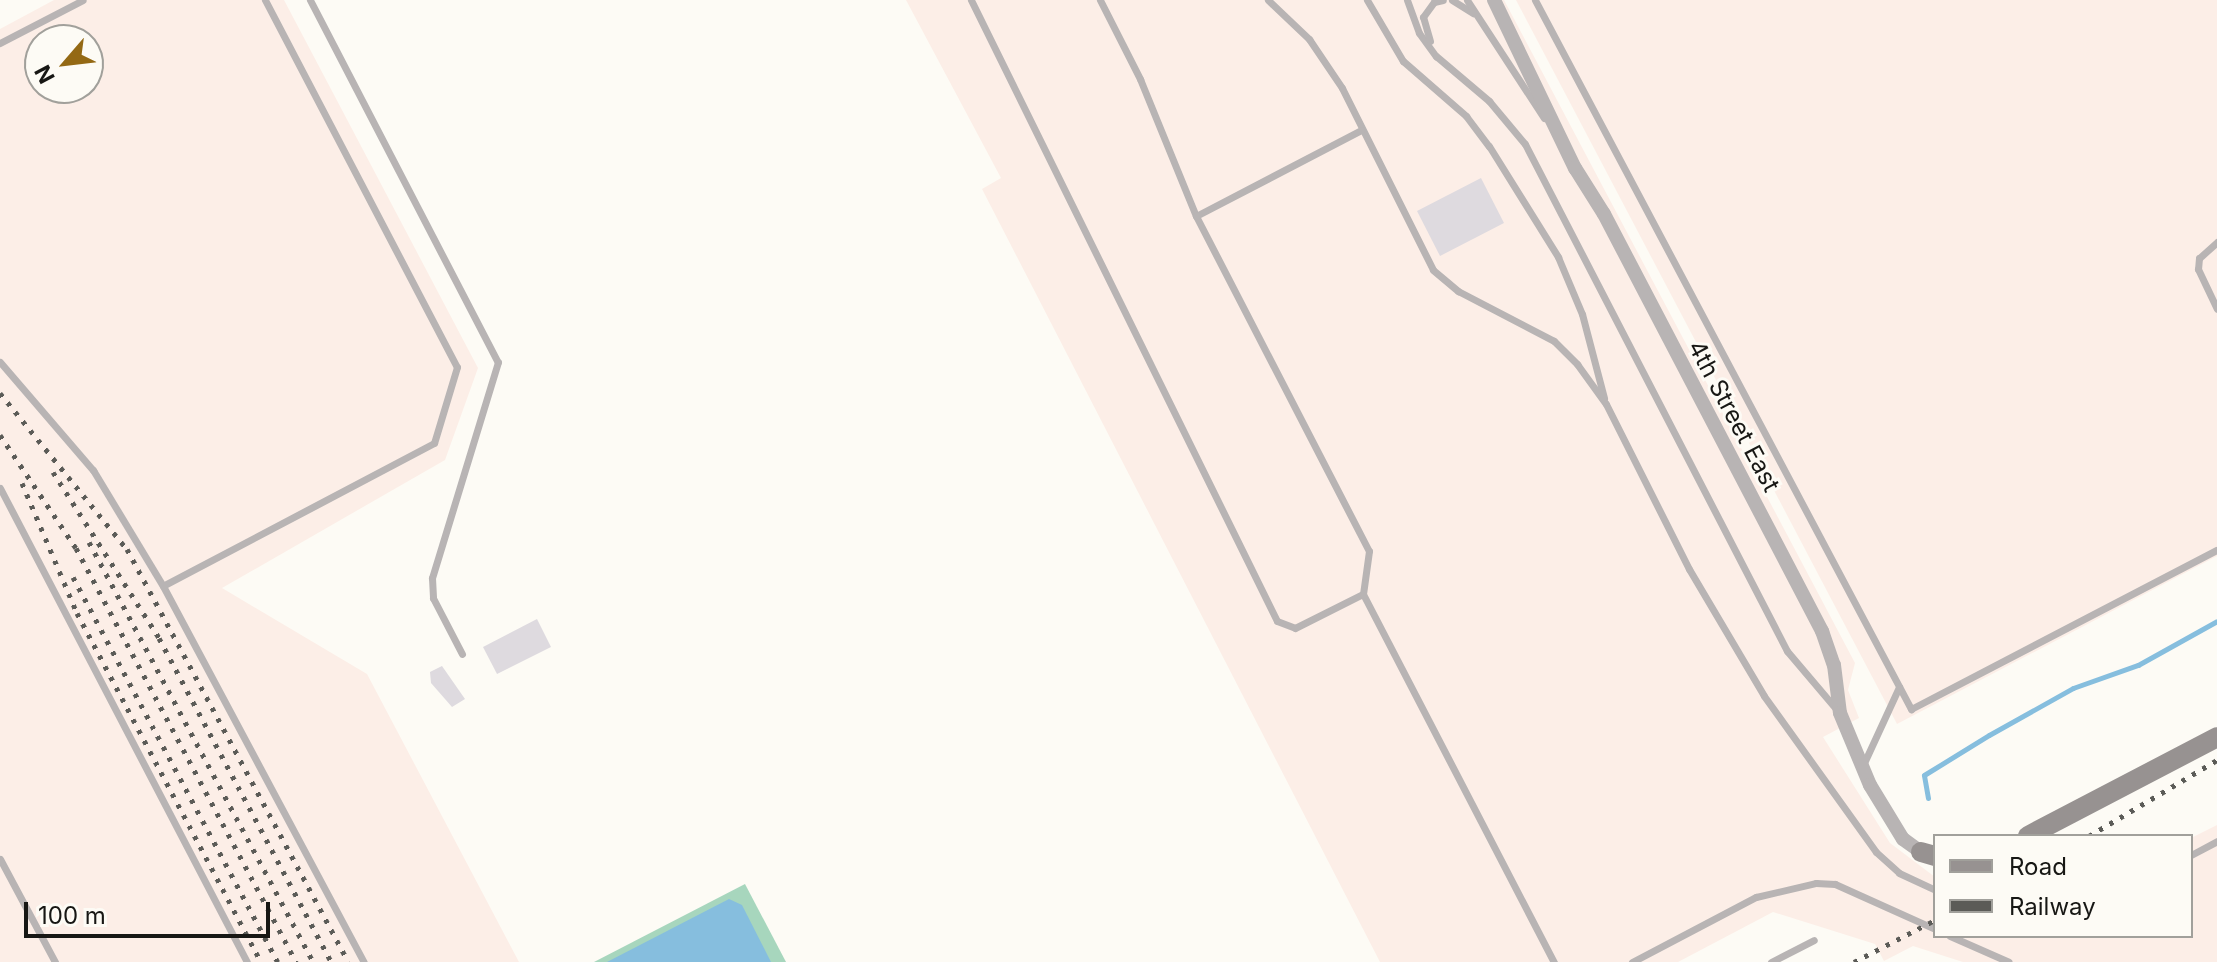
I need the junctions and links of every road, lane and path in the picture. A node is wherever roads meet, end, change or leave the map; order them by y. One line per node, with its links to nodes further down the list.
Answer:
1 (83, 0): 15 (lane)
2 (265, 0): 26 (lane)
3 (310, 0): 28 (lane)
4 (971, 0): 27 (lane)
5 (1100, 0): 19 (lane)
6 (1268, 0): 17 (lane)
7 (1367, 0): 23 (lane)
8 (1407, 0): 16 (lane)
9 (1443, 0): 16 (lane)
10 (1452, 0): 14 (lane)
11 (1467, 0): 14 (lane)
12 (1494, 0): 18 (street, 4th Street East)
13 (1535, 0): 29 (lane)
14 (1481, 20): 18 (lane)
15 (0, 43)
16 (1436, 56): 30 (lane)
17 (1361, 130): 19 (lane); 23 (lane)
18 (1575, 168): 30 (street, 4th Street East)
19 (1196, 216): 27 (lane)
20 (2217, 242): 21 (lane)
21 (2217, 309)
22 (0, 362): 26 (lane)
23 (1606, 404): 38 (lane)
24 (0, 488): 43 (lane)
25 (2217, 550): 29 (lane)
26 (163, 586): 44 (lane)
27 (1363, 594): 45 (lane)
28 (462, 654)
29 (1899, 687): 32 (lane)
30 (1840, 713): 32 (street, 4th Street East)
31 (2217, 737): 33 (street)
32 (1862, 769): 35 (street, 4th Street East)
33 (2032, 834)
34 (2217, 841): 36 (lane)
35 (1928, 854)
36 (2193, 854)
37 (0, 859): 42 (lane)
38 (1933, 889)
39 (1933, 928): 46 (lane)
40 (1955, 938): 48 (lane)
41 (1814, 940): 47 (lane)
42 (55, 962)
43 (247, 962)
44 (364, 962)
45 (1554, 962)
46 (1632, 962)
47 (1771, 962)
48 (2009, 962)

